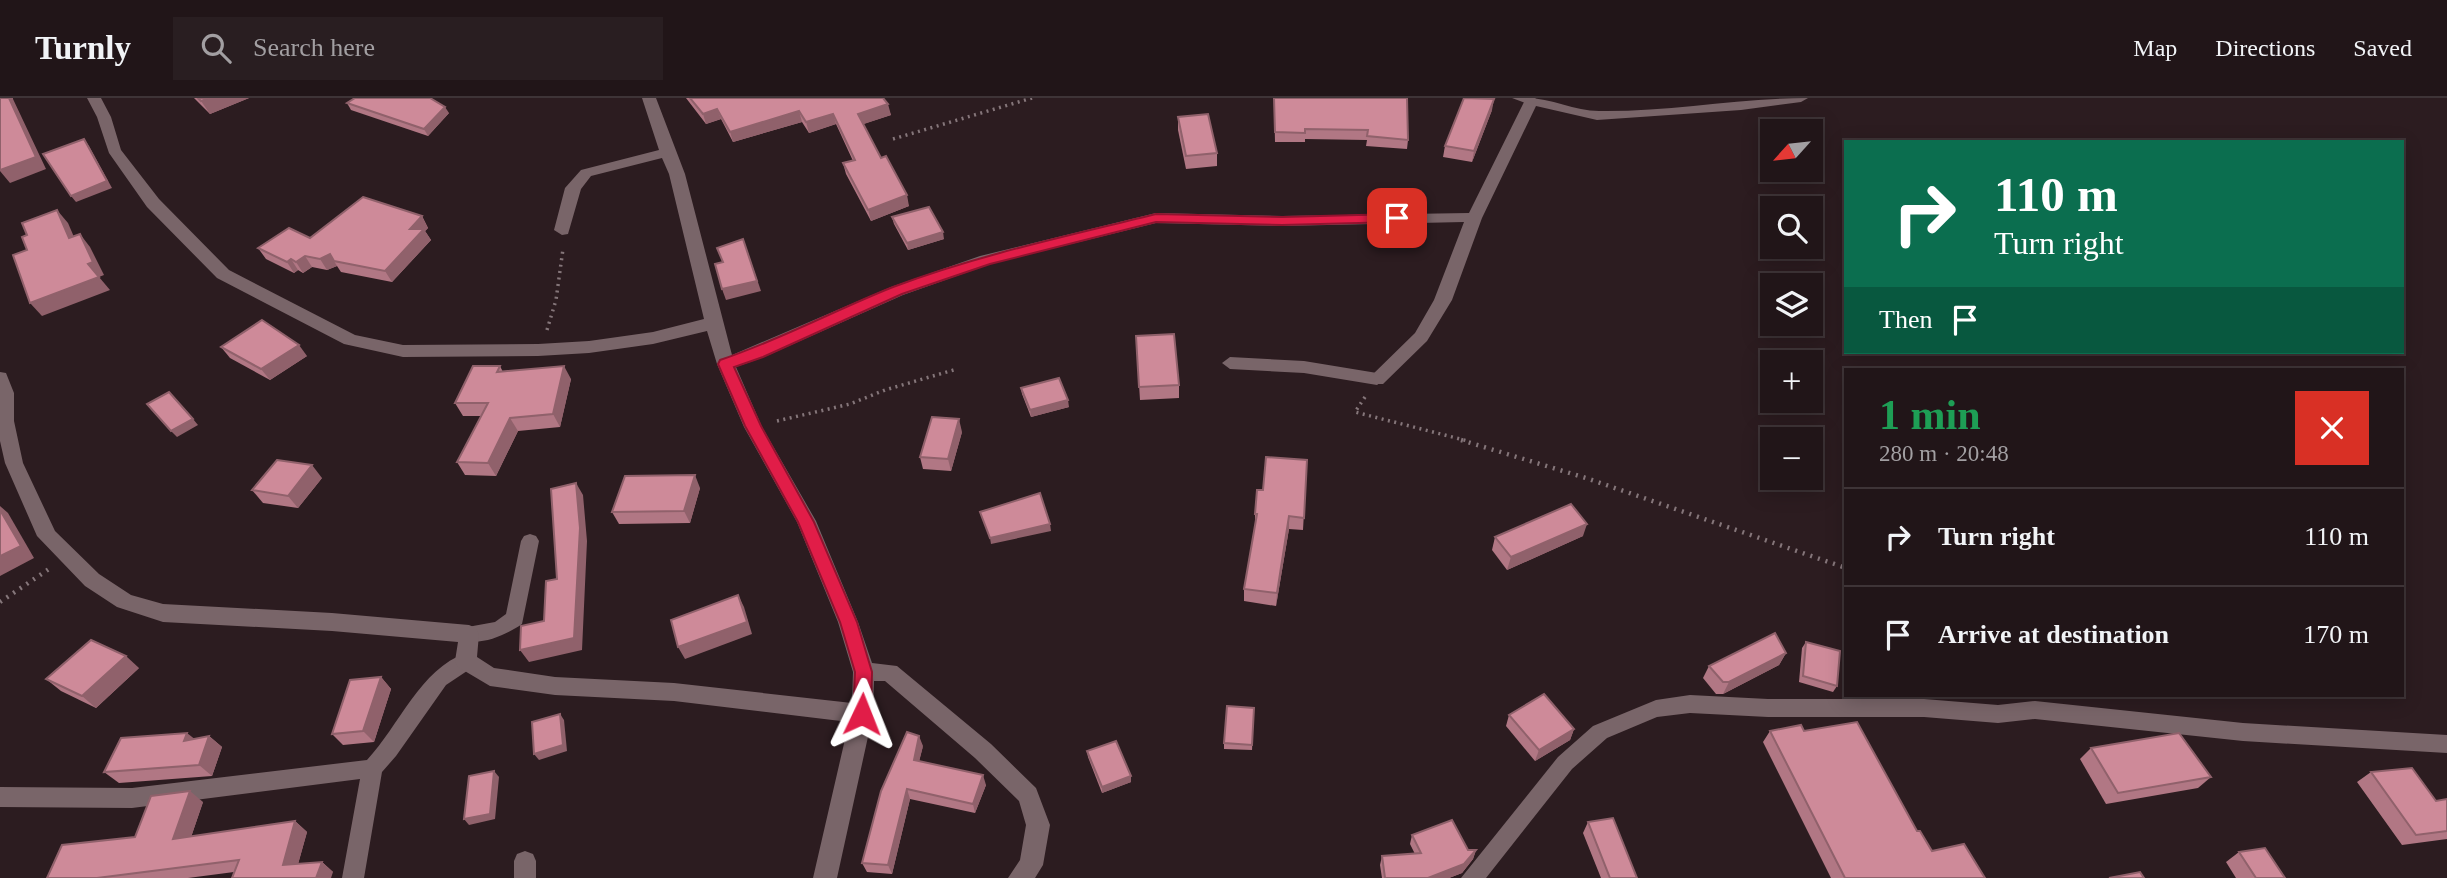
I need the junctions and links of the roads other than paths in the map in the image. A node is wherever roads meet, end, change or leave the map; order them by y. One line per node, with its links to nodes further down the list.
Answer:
1 (94, 98): 8 (street)
2 (649, 98): 5 (street)
3 (1801, 98): 4 (street)
4 (1525, 99): 6 (street)
5 (667, 152): 7 (street); 8 (street)
6 (1474, 218): 10 (street); 12 (street)
7 (562, 230)
8 (713, 323): 10 (street)
9 (1230, 363): 12 (lane)
10 (726, 364): 16 (street)
11 (0, 378): 14 (street)
12 (1377, 379)
13 (530, 541): 14 (lane)
14 (469, 634): 15 (street)
15 (466, 660): 17 (street); 19 (lane)
16 (864, 672): 17 (street); 23 (street)
17 (862, 714): 22 (street)
18 (2447, 744): 24 (lane)
19 (372, 768): 20 (lane); 21 (lane)
20 (0, 797)
21 (353, 878)
22 (825, 878)
23 (1020, 878)
24 (1472, 878)

